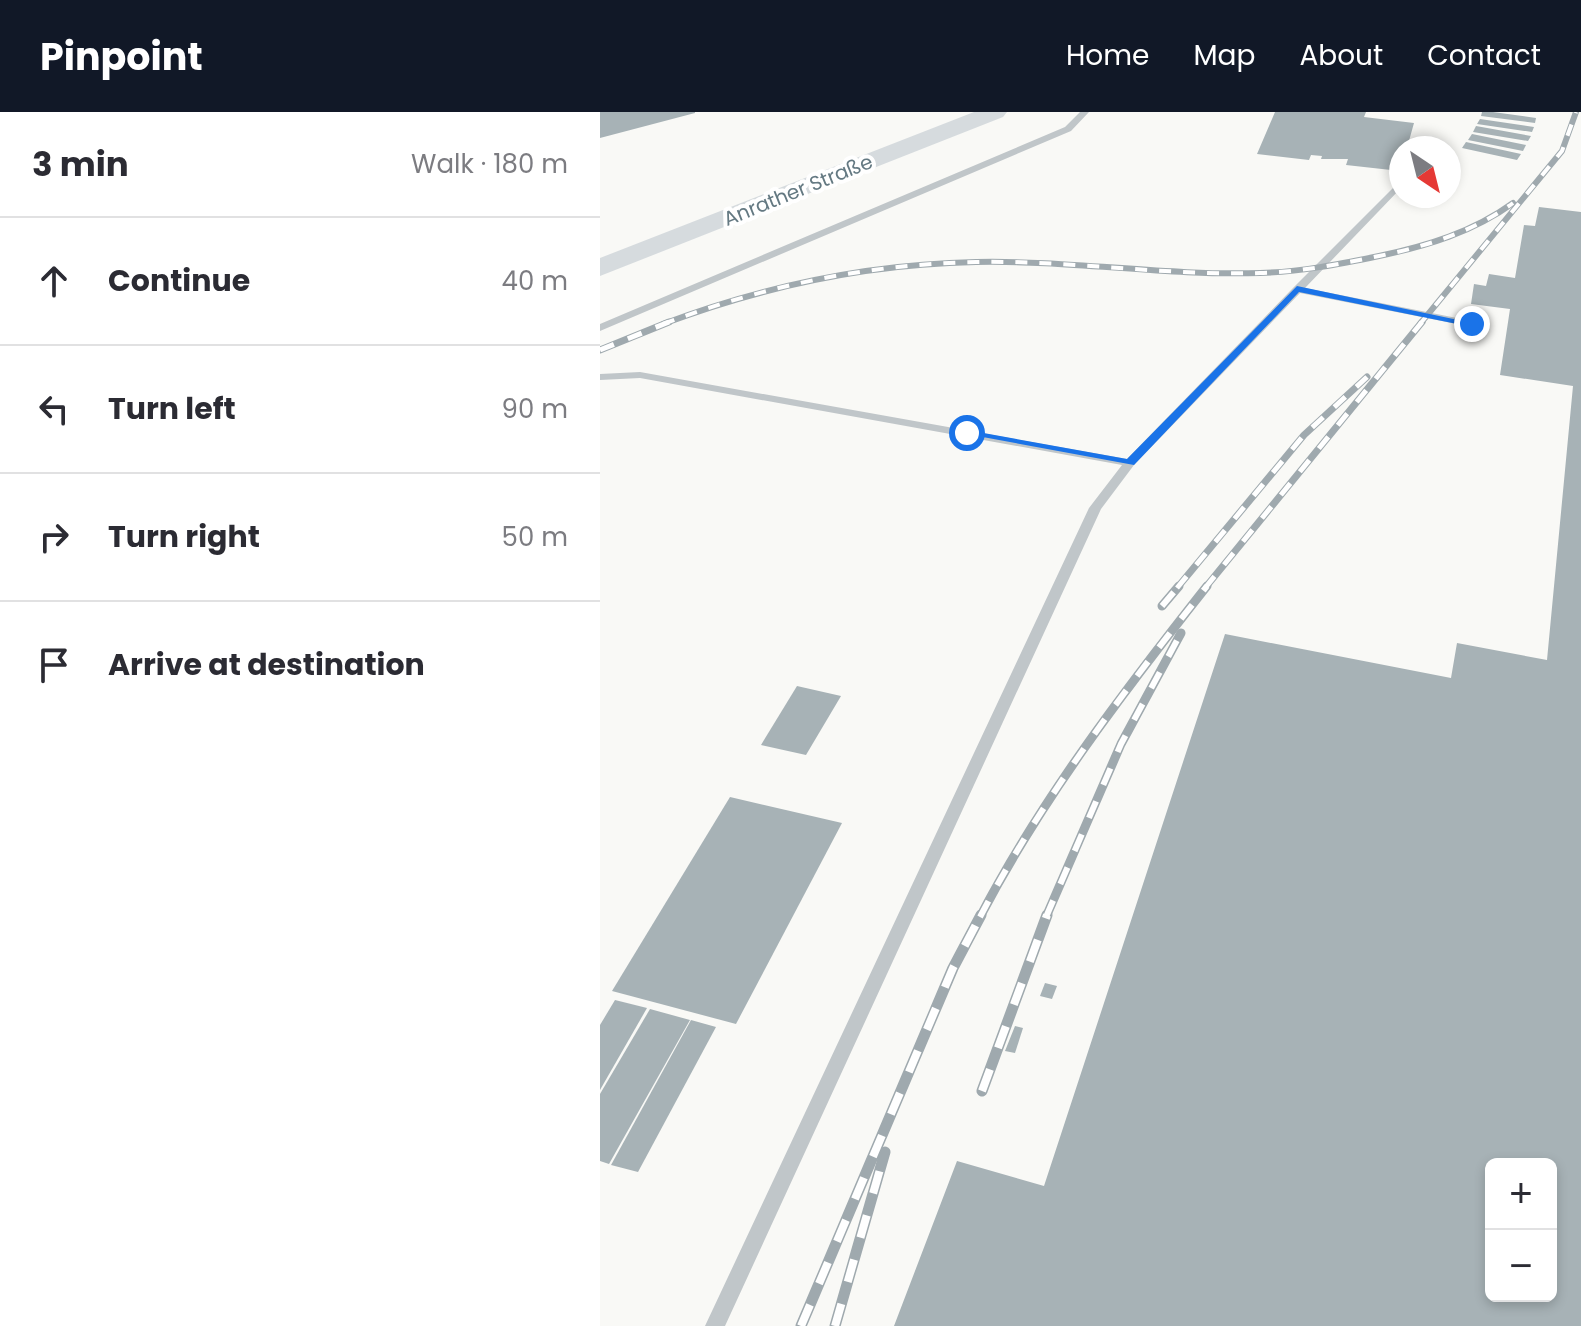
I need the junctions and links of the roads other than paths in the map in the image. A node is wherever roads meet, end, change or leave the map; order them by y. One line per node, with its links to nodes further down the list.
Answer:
1 (995, 112): 4 (main road, Anrather Straße)
2 (1085, 112): 7 (lane)
3 (1389, 195): 5 (lane)
4 (600, 268)
5 (1297, 289): 6 (lane); 9 (lane)
6 (1472, 324)
7 (600, 328)
8 (600, 377): 9 (lane)
9 (1130, 463): 10 (lane)
10 (715, 1326)

